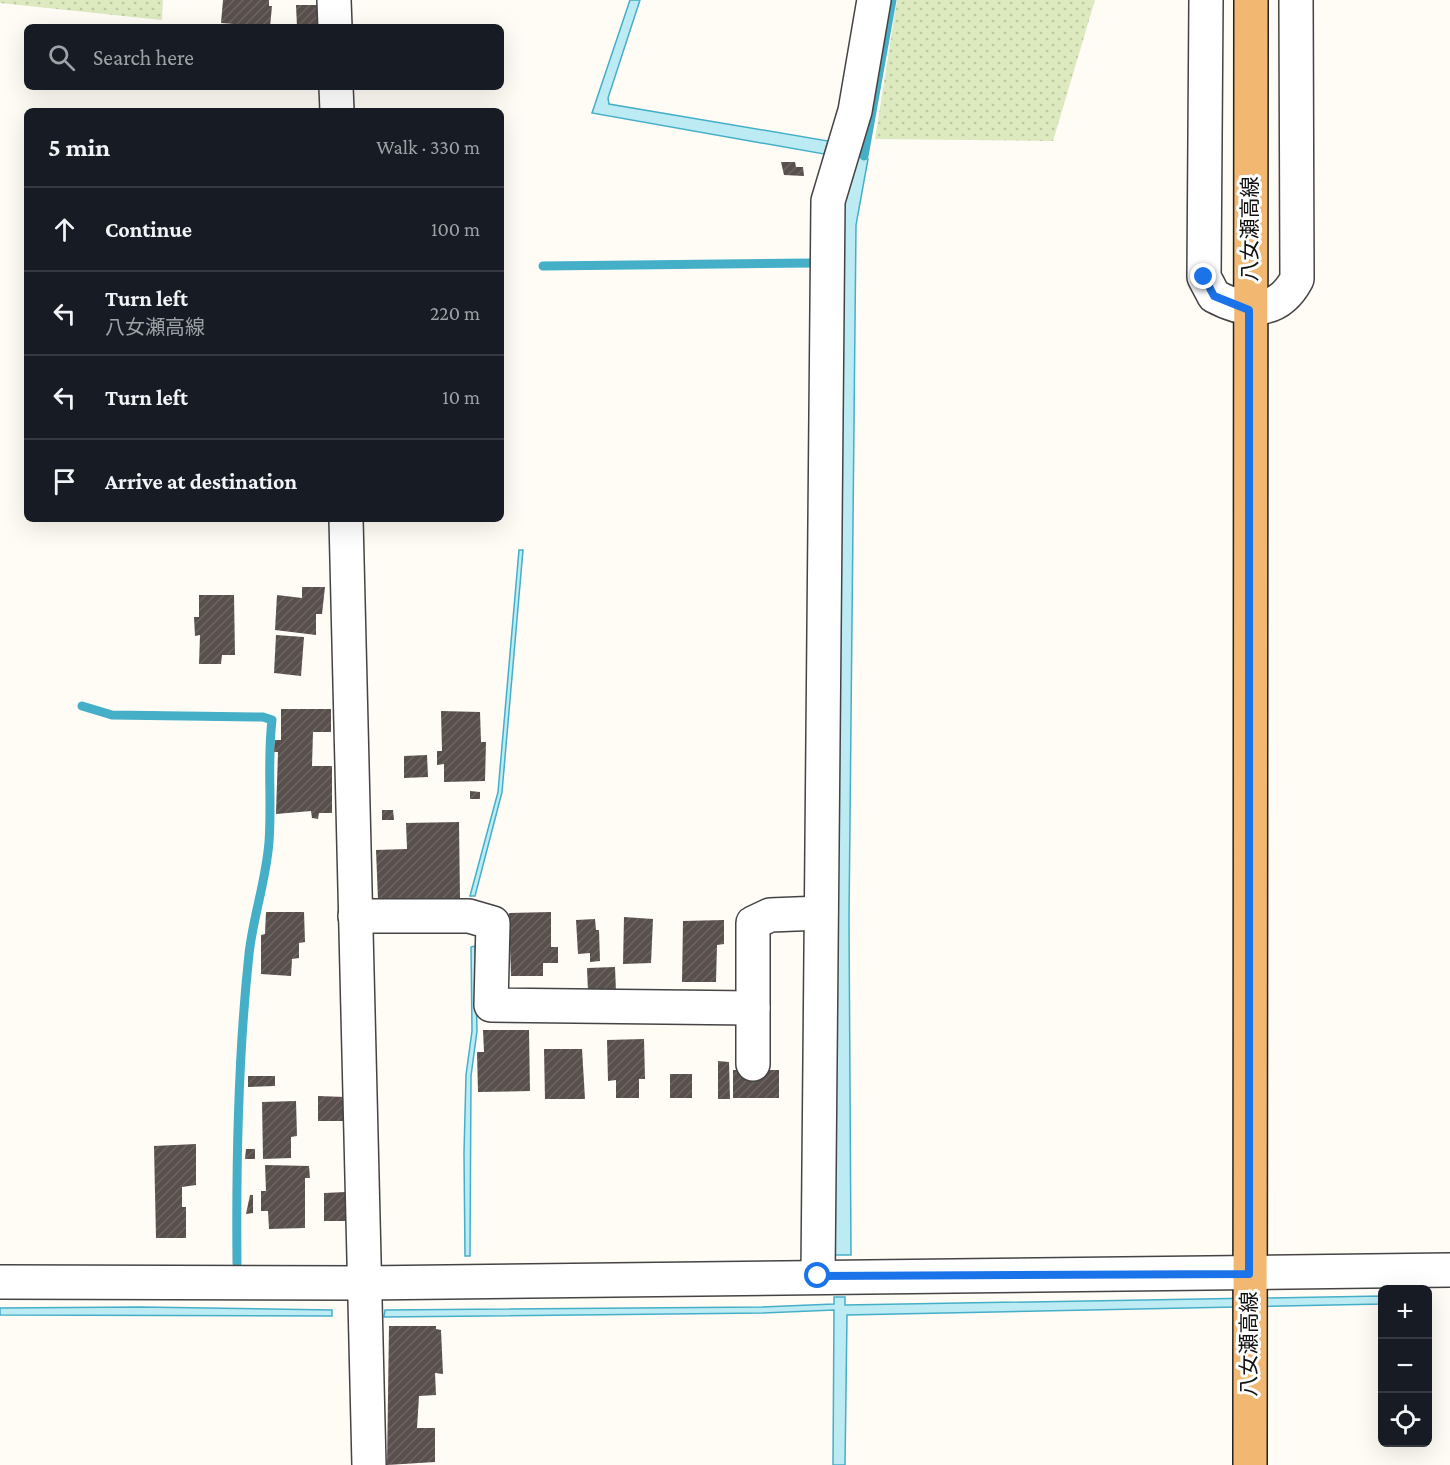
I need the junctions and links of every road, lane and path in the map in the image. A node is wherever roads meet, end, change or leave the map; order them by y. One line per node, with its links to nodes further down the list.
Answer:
1 (334, 0): 6 (street)
2 (874, 0): 11 (street)
3 (1206, 0): 9 (street)
4 (1251, 0): 9 (main road, 八女瀬高線)
5 (1296, 0): 9 (street)
6 (335, 24)
7 (336, 90): 8 (street)
8 (337, 108)
9 (1249, 310): 16 (main road, 八女瀬高線)
10 (346, 522): 12 (street)
11 (821, 913): 13 (street); 17 (street)
12 (355, 916): 13 (street); 19 (street)
13 (753, 1008): 14 (street)
14 (753, 1064)
15 (1450, 1270): 16 (street)
16 (1249, 1274): 17 (street); 21 (main road, 八女瀬高線)
17 (818, 1276): 19 (street)
18 (0, 1282): 19 (street)
19 (364, 1283): 20 (street)
20 (369, 1465)
21 (1250, 1465)

